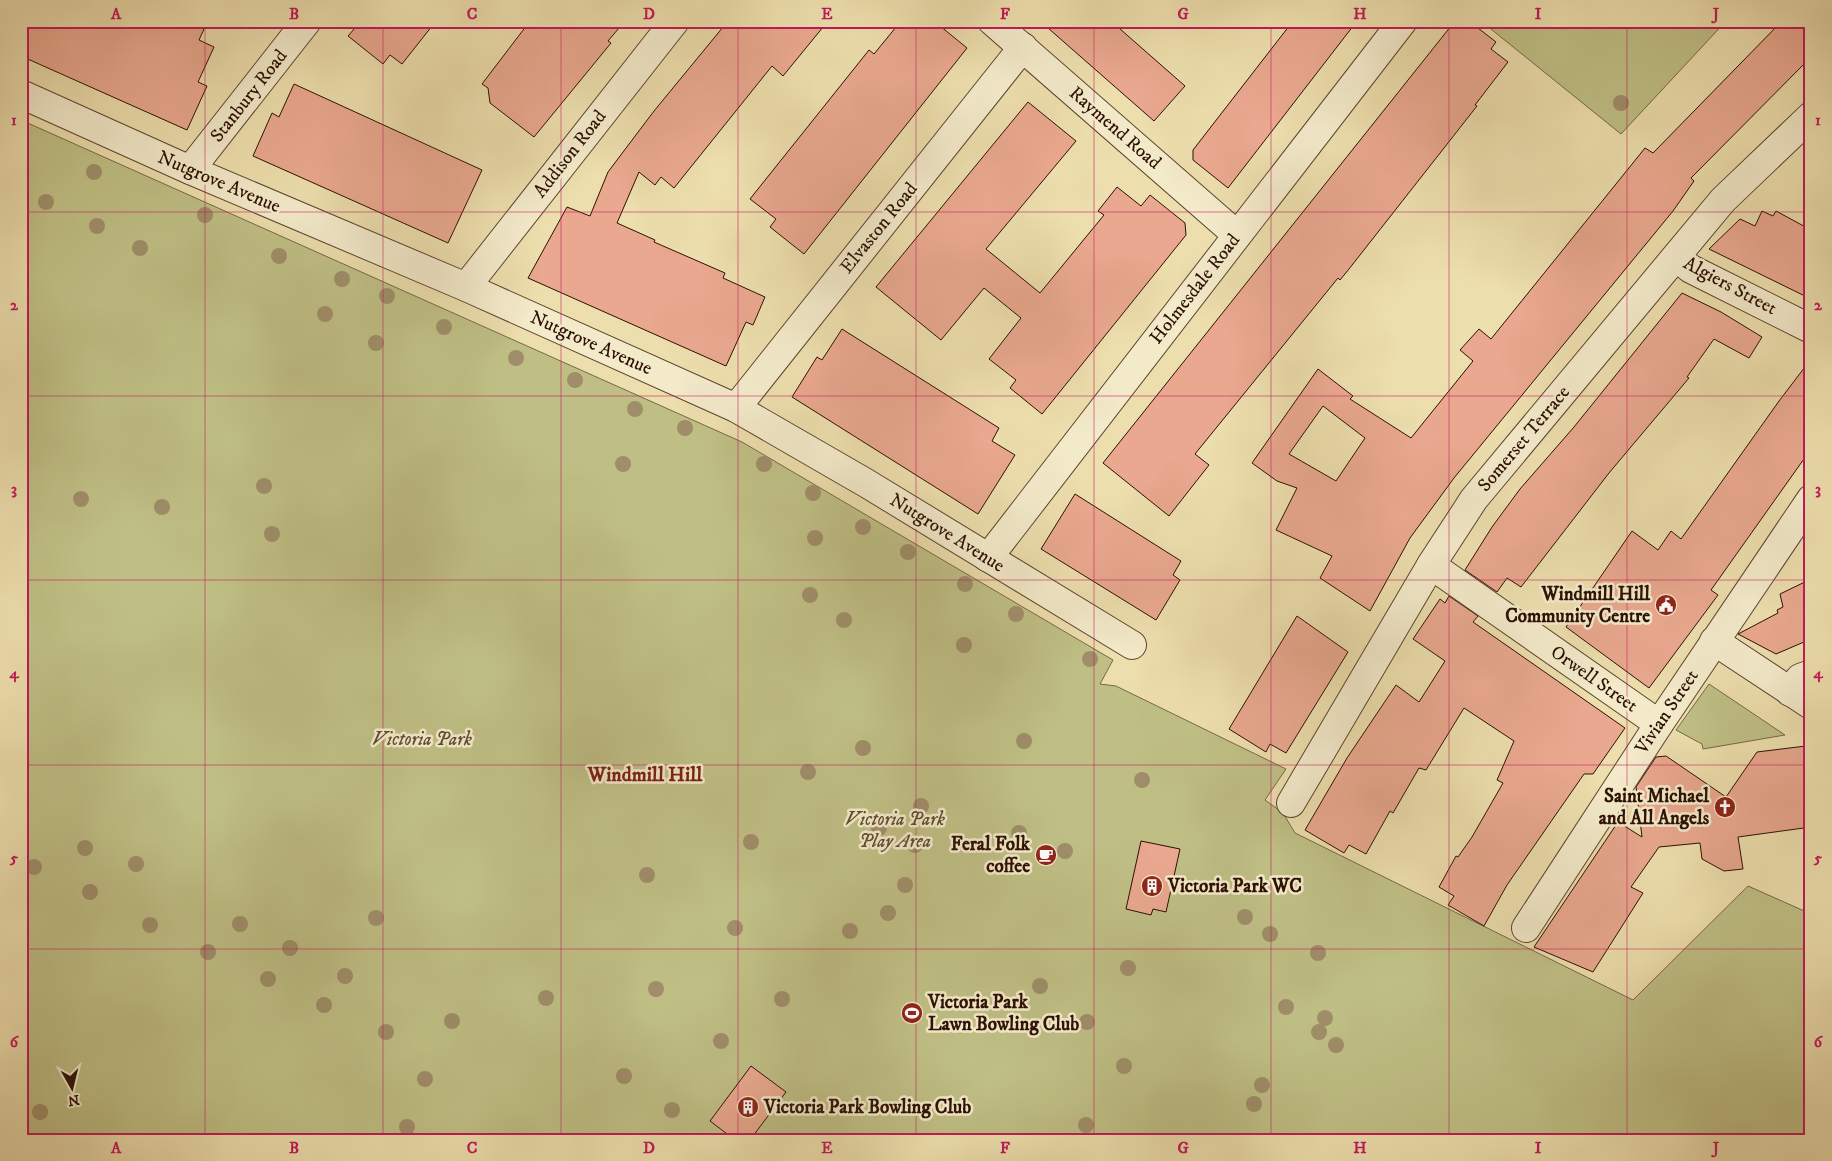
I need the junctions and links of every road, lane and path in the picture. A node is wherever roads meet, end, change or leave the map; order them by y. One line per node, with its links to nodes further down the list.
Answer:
1 (307, 21): 8 (street, Stanbury Road)
2 (675, 21): 11 (street, Addison Road)
3 (992, 21): 5 (street, Raymend Road)
4 (1403, 21): 9 (street, Holmesdale Road)
5 (1023, 47): 9 (street, Raymend Road); 13 (street, Elvaston Road)
6 (21, 94): 8 (street, Nutgrove Avenue)
7 (1811, 116): 10 (street, Somerset Terrace)
8 (190, 170): 11 (street, Nutgrove Avenue)
9 (1237, 235): 15 (street, Holmesdale Road)
10 (1676, 257): 12 (street, Algiers Street); 16 (street, Somerset Terrace)
11 (466, 287): 13 (street, Nutgrove Avenue)
12 (1811, 329)
13 (736, 408): 15 (street, Nutgrove Avenue)
14 (1811, 499): 17 (street, Vivian Street)
15 (988, 558): 18 (street, Nutgrove Avenue)
16 (1431, 565): 21 (street, Orwell Street); 22 (street, Somerset Terrace)
17 (1714, 641): 20 (street); 21 (street, Vivian Street)
18 (1132, 644)
19 (1811, 674): 20 (street)
20 (1800, 698)
21 (1659, 724): 23 (street, Vivian Street)
22 (1291, 803)
23 (1526, 928)

